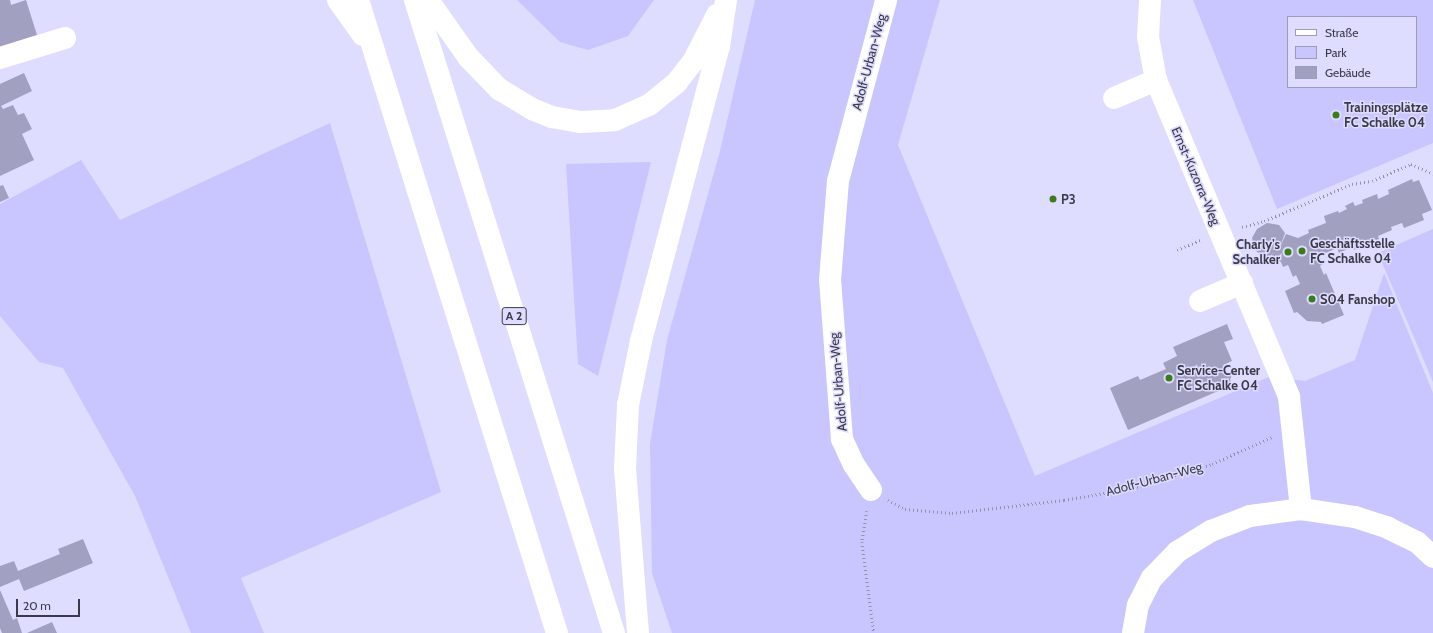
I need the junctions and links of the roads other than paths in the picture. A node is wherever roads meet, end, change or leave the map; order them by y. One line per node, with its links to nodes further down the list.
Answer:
1 (338, 0): 9 (main road)
2 (358, 0): 9 (main road)
3 (414, 0): 20 (main road, A 2)
4 (428, 0): 5 (main road)
5 (725, 0): 21 (main road)
6 (886, 0): 15 (main road, Adolf-Urban-Weg)
7 (1150, 0): 11 (main road, Ernst-Kuzorra-Weg)
8 (65, 38): 10 (main road)
9 (375, 50): 19 (main road)
10 (0, 58)
11 (1156, 80): 12 (main road); 13 (main road, Ernst-Kuzorra-Weg)
12 (1114, 98)
13 (1242, 283): 14 (main road); 16 (main road, Ernst-Kuzorra-Weg)
14 (1200, 301)
15 (871, 490)
16 (1301, 509): 17 (main road); 22 (main road)
17 (1425, 537): 18 (main road)
18 (1433, 557)
19 (557, 633)
20 (614, 633)
21 (638, 633)
22 (1133, 633)

